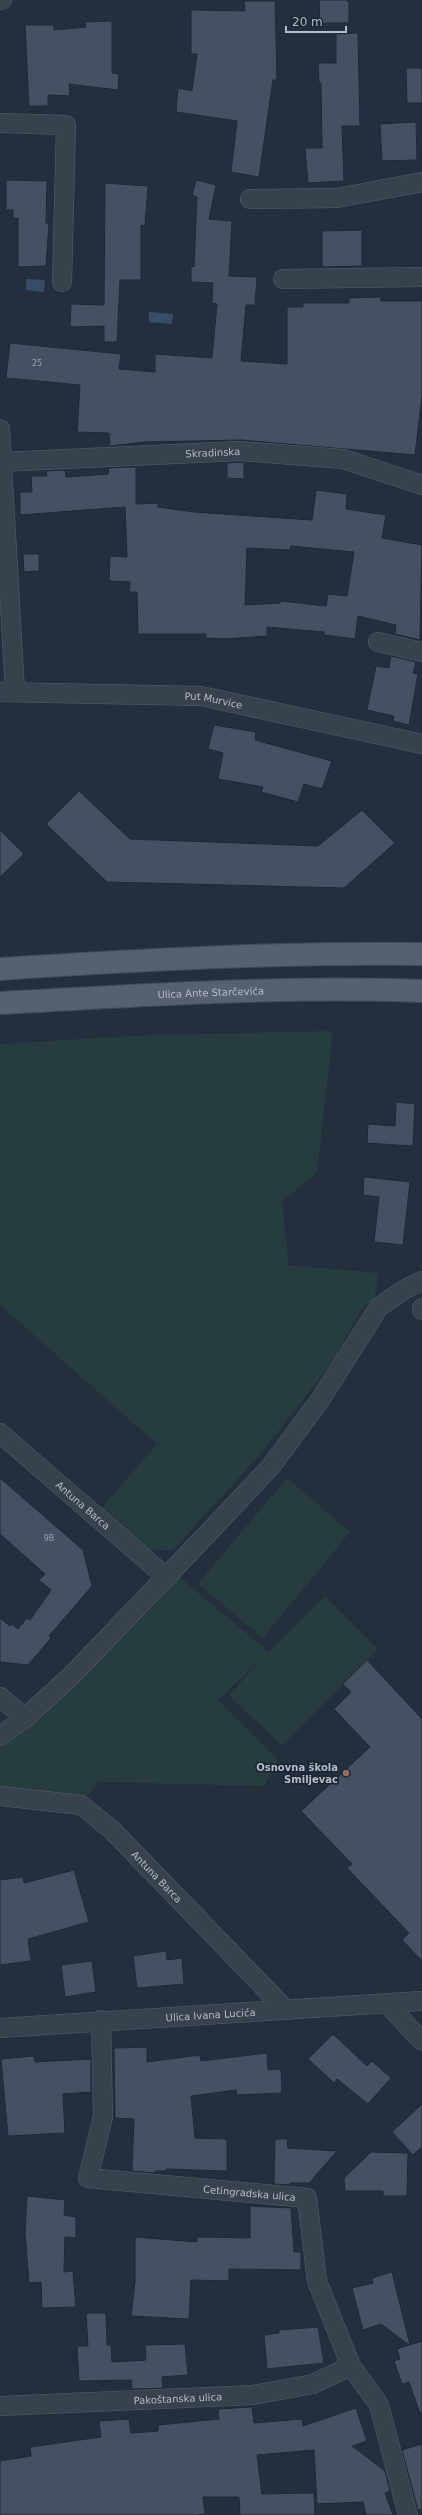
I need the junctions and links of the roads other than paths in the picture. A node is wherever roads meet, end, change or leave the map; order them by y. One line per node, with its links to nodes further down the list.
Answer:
1 (0, 123): 6 (street)
2 (422, 182): 3 (street)
3 (250, 199)
4 (422, 278): 5 (street)
5 (283, 279)
6 (62, 282)
7 (0, 430): 8 (street)
8 (0, 462): 9 (street, Skradinska); 12 (street)
9 (422, 485)
10 (378, 642): 11 (street)
11 (422, 652)
12 (8, 692): 13 (street, Put Murvice)
13 (422, 744)
14 (422, 954): 15 (main road)
15 (0, 969)
16 (422, 991): 17 (main road, Ulica Ante Starčevića)
17 (0, 1004)
18 (422, 1282): 20 (street)
19 (0, 1433): 20 (street, Antuna Barca)
20 (166, 1578): 22 (street)
21 (0, 1697): 22 (street)
22 (25, 1718): 23 (street)
23 (0, 1736)
24 (0, 1796): 27 (street, Antuna Barca)
25 (422, 2001): 26 (street, Ulica Ivana Lucića)
26 (387, 2004): 27 (street, Ulica Ivana Lucića); 30 (street)
27 (286, 2010): 28 (street, Ulica Ivana Lucića)
28 (101, 2020): 29 (street, Ulica Ivana Lucića); 31 (street, Cetingradska ulica)
29 (0, 2028)
30 (422, 2041)
31 (351, 2366): 32 (street, Pakoštanska ulica); 33 (street, Cetingradska ulica)
32 (0, 2406)
33 (408, 2515)

